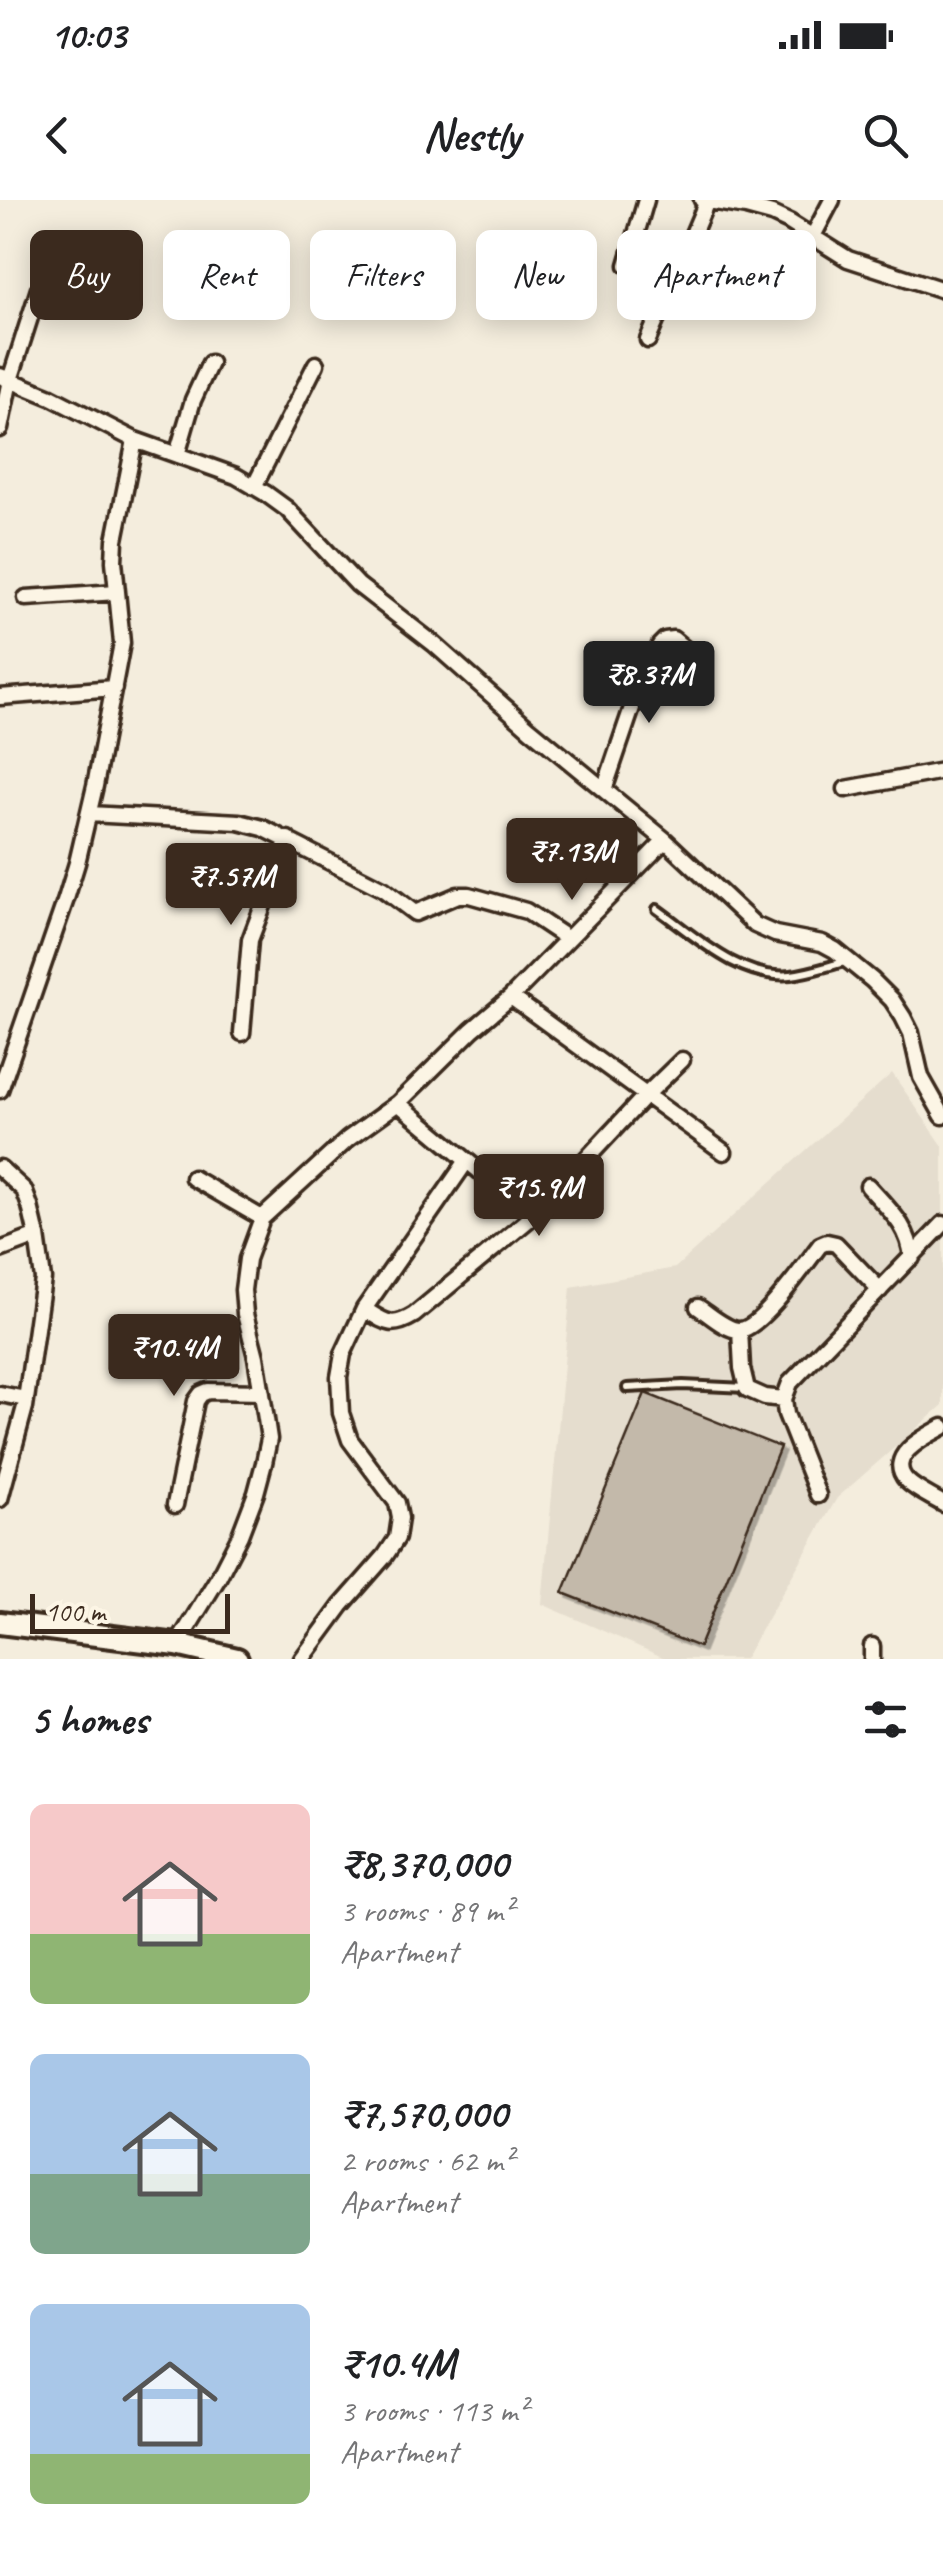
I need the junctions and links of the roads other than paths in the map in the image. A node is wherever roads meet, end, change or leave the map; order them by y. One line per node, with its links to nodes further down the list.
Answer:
1 (646, 200): 4 (street)
2 (832, 200): 6 (street)
3 (704, 201): 5 (street); 10 (street)
4 (637, 230)
5 (800, 230)
6 (816, 230)
7 (816, 240): 8 (street)
8 (943, 290)
9 (30, 314): 13 (street)
10 (648, 340)
11 (210, 363): 16 (street)
12 (316, 364): 17 (street)
13 (5, 378): 14 (street); 15 (street)
14 (0, 429)
15 (135, 440): 16 (street); 18 (street)
16 (176, 455): 17 (street)
17 (254, 486): 25 (street)
18 (118, 592): 19 (street); 21 (street)
19 (26, 598)
20 (696, 659): 25 (street)
21 (114, 688): 22 (street); 26 (street)
22 (0, 696)
23 (943, 771): 24 (street)
24 (846, 789)
25 (604, 790): 28 (street)
26 (89, 814): 27 (street); 35 (street)
27 (288, 839): 30 (street); 33 (street)
28 (665, 840): 30 (street); 31 (street)
29 (657, 909): 31 (lane)
30 (568, 938): 32 (street)
31 (848, 961): 38 (street)
32 (511, 997): 36 (street); 37 (street)
33 (242, 1033)
34 (682, 1060): 36 (street)
35 (0, 1090)
36 (645, 1096): 39 (street); 44 (street)
37 (398, 1102): 40 (street); 45 (street)
38 (943, 1116)
39 (724, 1152)
40 (466, 1162): 44 (street); 52 (street)
41 (0, 1168): 47 (street)
42 (193, 1178): 45 (street)
43 (868, 1186): 49 (street)
44 (533, 1216): 52 (street)
45 (262, 1218): 56 (street)
46 (943, 1224): 49 (street)
47 (38, 1236): 48 (street); 58 (street)
48 (0, 1250)
49 (912, 1258): 50 (street)
50 (880, 1290): 53 (street); 59 (street)
51 (698, 1307): 53 (street)
52 (364, 1310): 68 (street)
53 (740, 1330): 55 (street)
54 (627, 1388): 55 (lane)
55 (747, 1388): 59 (street)
56 (262, 1392): 64 (street); 66 (street)
57 (0, 1394): 58 (street)
58 (26, 1398): 62 (street)
59 (784, 1399): 61 (street)
60 (943, 1427): 63 (street)
61 (818, 1495)
62 (0, 1499)
63 (943, 1504)
64 (176, 1505)
65 (0, 1623): 66 (street)
66 (177, 1645): 67 (street)
67 (237, 1659)
68 (302, 1659)

